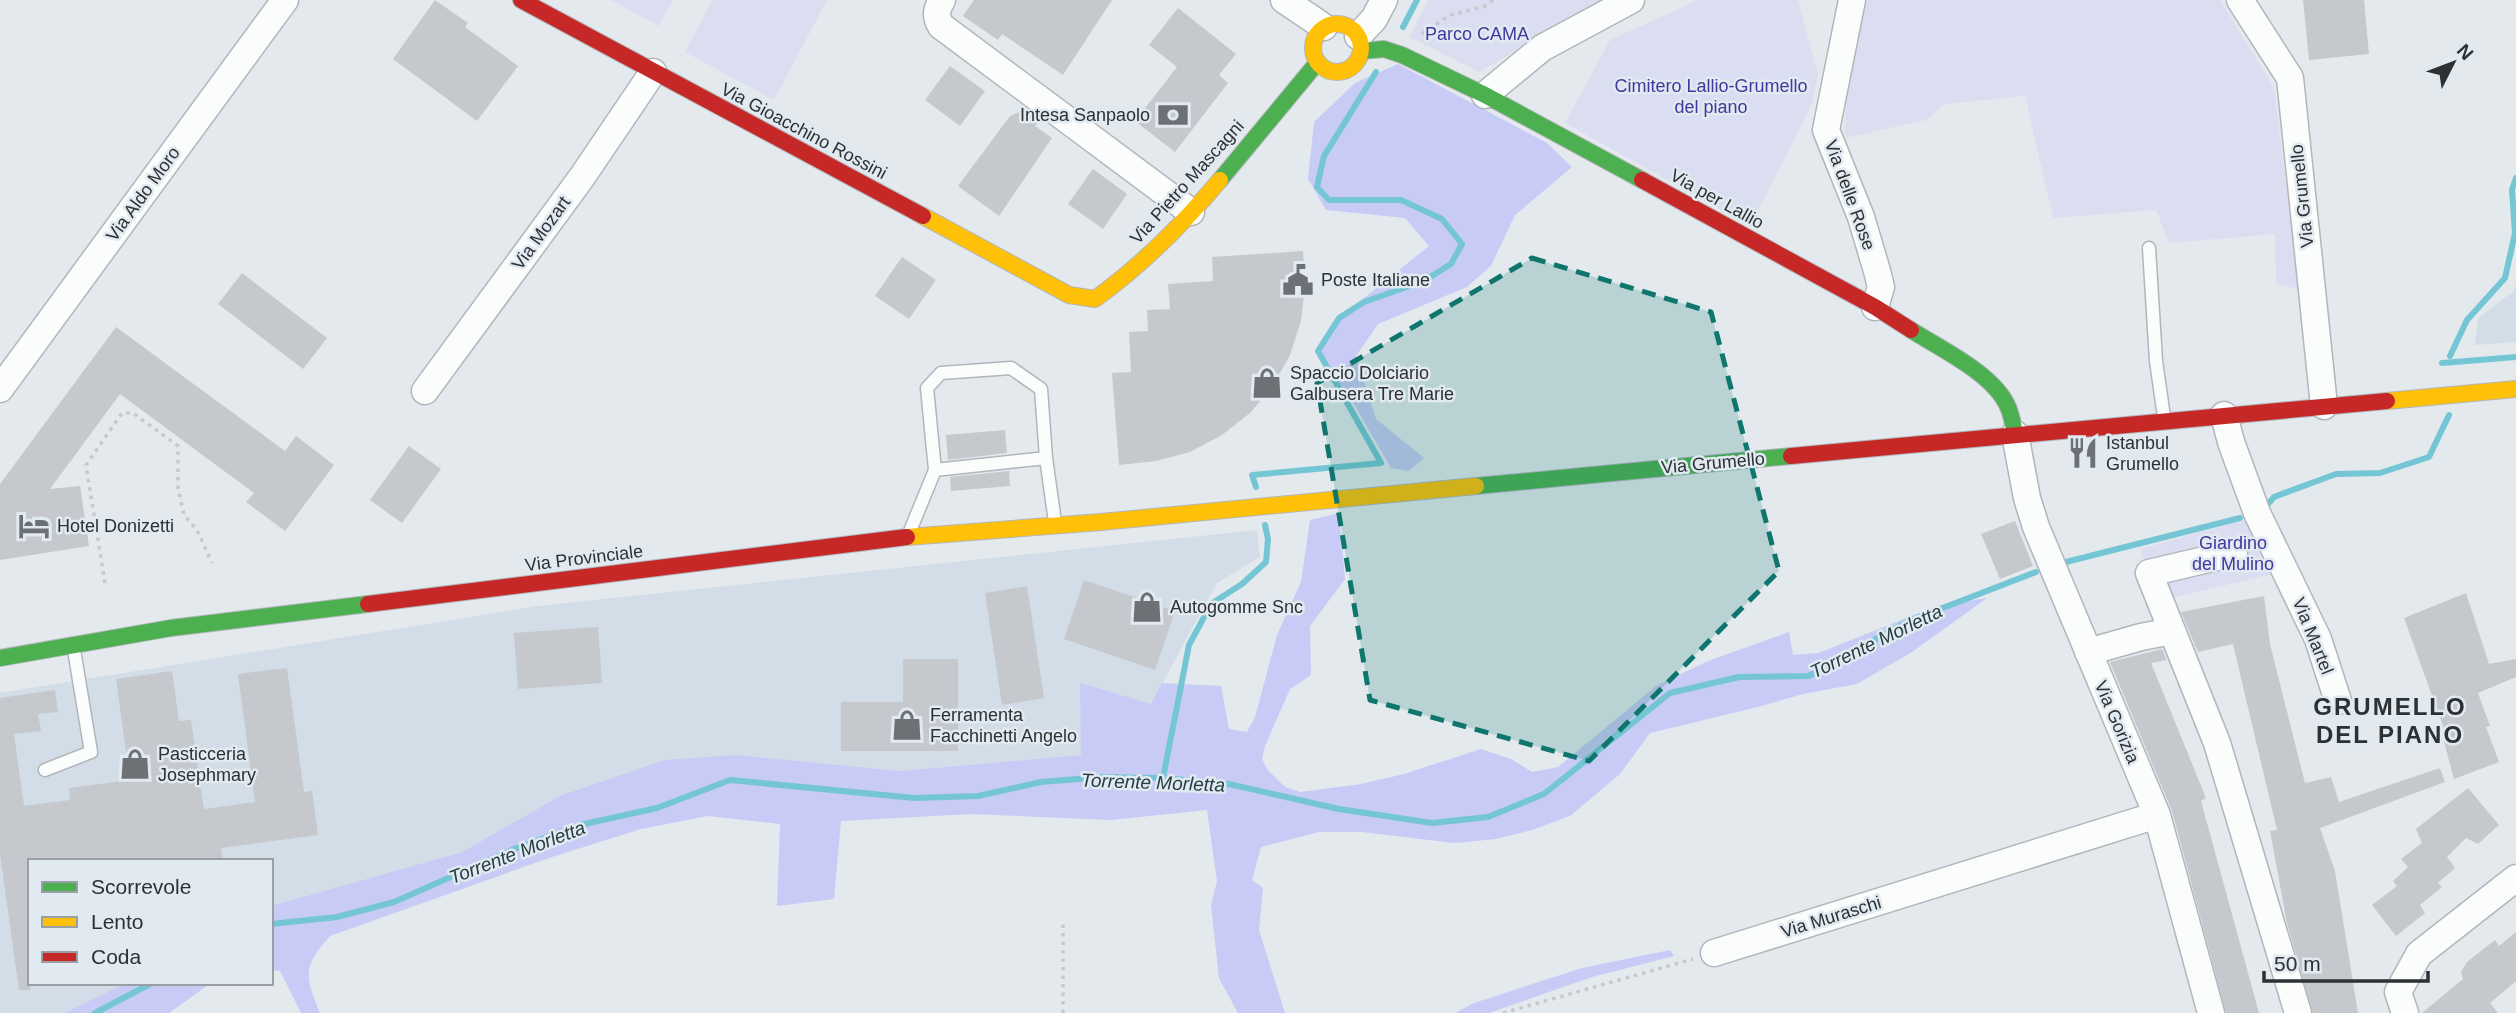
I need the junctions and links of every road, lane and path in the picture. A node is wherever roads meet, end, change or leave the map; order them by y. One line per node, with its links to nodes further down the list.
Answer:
1 (285, 0): 20 (street, Via Aldo Moro)
2 (521, 0): 14 (main road, Via Gioacchino Rossini)
3 (942, 0): 16 (street)
4 (1284, 0): 10 (street)
5 (1384, 0): 11 (street)
6 (1493, 0): 12 (path)
7 (1631, 0): 15 (street)
8 (1852, 0): 19 (street, Via delle Rose)
9 (2240, 0): 23 (street, Via Grumello)
10 (1324, 27): 11 (main road); 13 (main road)
11 (1360, 43): 12 (main road, Via per Lallio); 13 (main road)
12 (1402, 55): 15 (main road, Via per Lallio)
13 (1317, 63): 16 (main road, Via Pietro Mascagni)
14 (653, 72): 18 (main road, Via Gioacchino Rossini); 22 (street, Via Mozart)
15 (1485, 95): 19 (main road, Via per Lallio)
16 (1191, 212): 18 (main road, Via Pietro Mascagni)
17 (2149, 248): 25 (lane)
18 (1069, 295)
19 (1875, 307): 26 (main road, Via per Lallio)
20 (0, 389)
21 (2516, 389): 23 (main road, Via Grumello)
22 (425, 391)
23 (2324, 406): 24 (main road, Via Grumello)
24 (2224, 415): 25 (main road, Via Grumello); 39 (street, Via Martel)
25 (2164, 420): 26 (main road, Via Grumello)
26 (2015, 434): 29 (main road, Via Grumello); 37 (street, Via Gorizia)
27 (1046, 458): 28 (lane); 28 (lane); 30 (lane)
28 (935, 470): 31 (lane)
29 (1101, 522): 30 (main road, Via Provinciale)
30 (1055, 525): 31 (main road, Via Provinciale)
31 (907, 537): 36 (main road, Via Provinciale)
32 (2234, 553): 35 (street)
33 (212, 563): 34 (path)
34 (105, 583)
35 (2172, 631): 37 (street); 48 (street)
36 (73, 646): 38 (main road, Via Provinciale); 40 (lane)
37 (2088, 652): 41 (street, Via Gorizia)
38 (0, 658)
39 (2338, 701)
40 (45, 770)
41 (2157, 815): 44 (street, Via Muraschi); 47 (street, Via Gorizia)
42 (2516, 878): 49 (street)
43 (1063, 924): 45 (path)
44 (1714, 953): 46 (path)
45 (1063, 1013)
46 (1503, 1013)
47 (2211, 1013)
48 (2298, 1013)
49 (2404, 1013)

